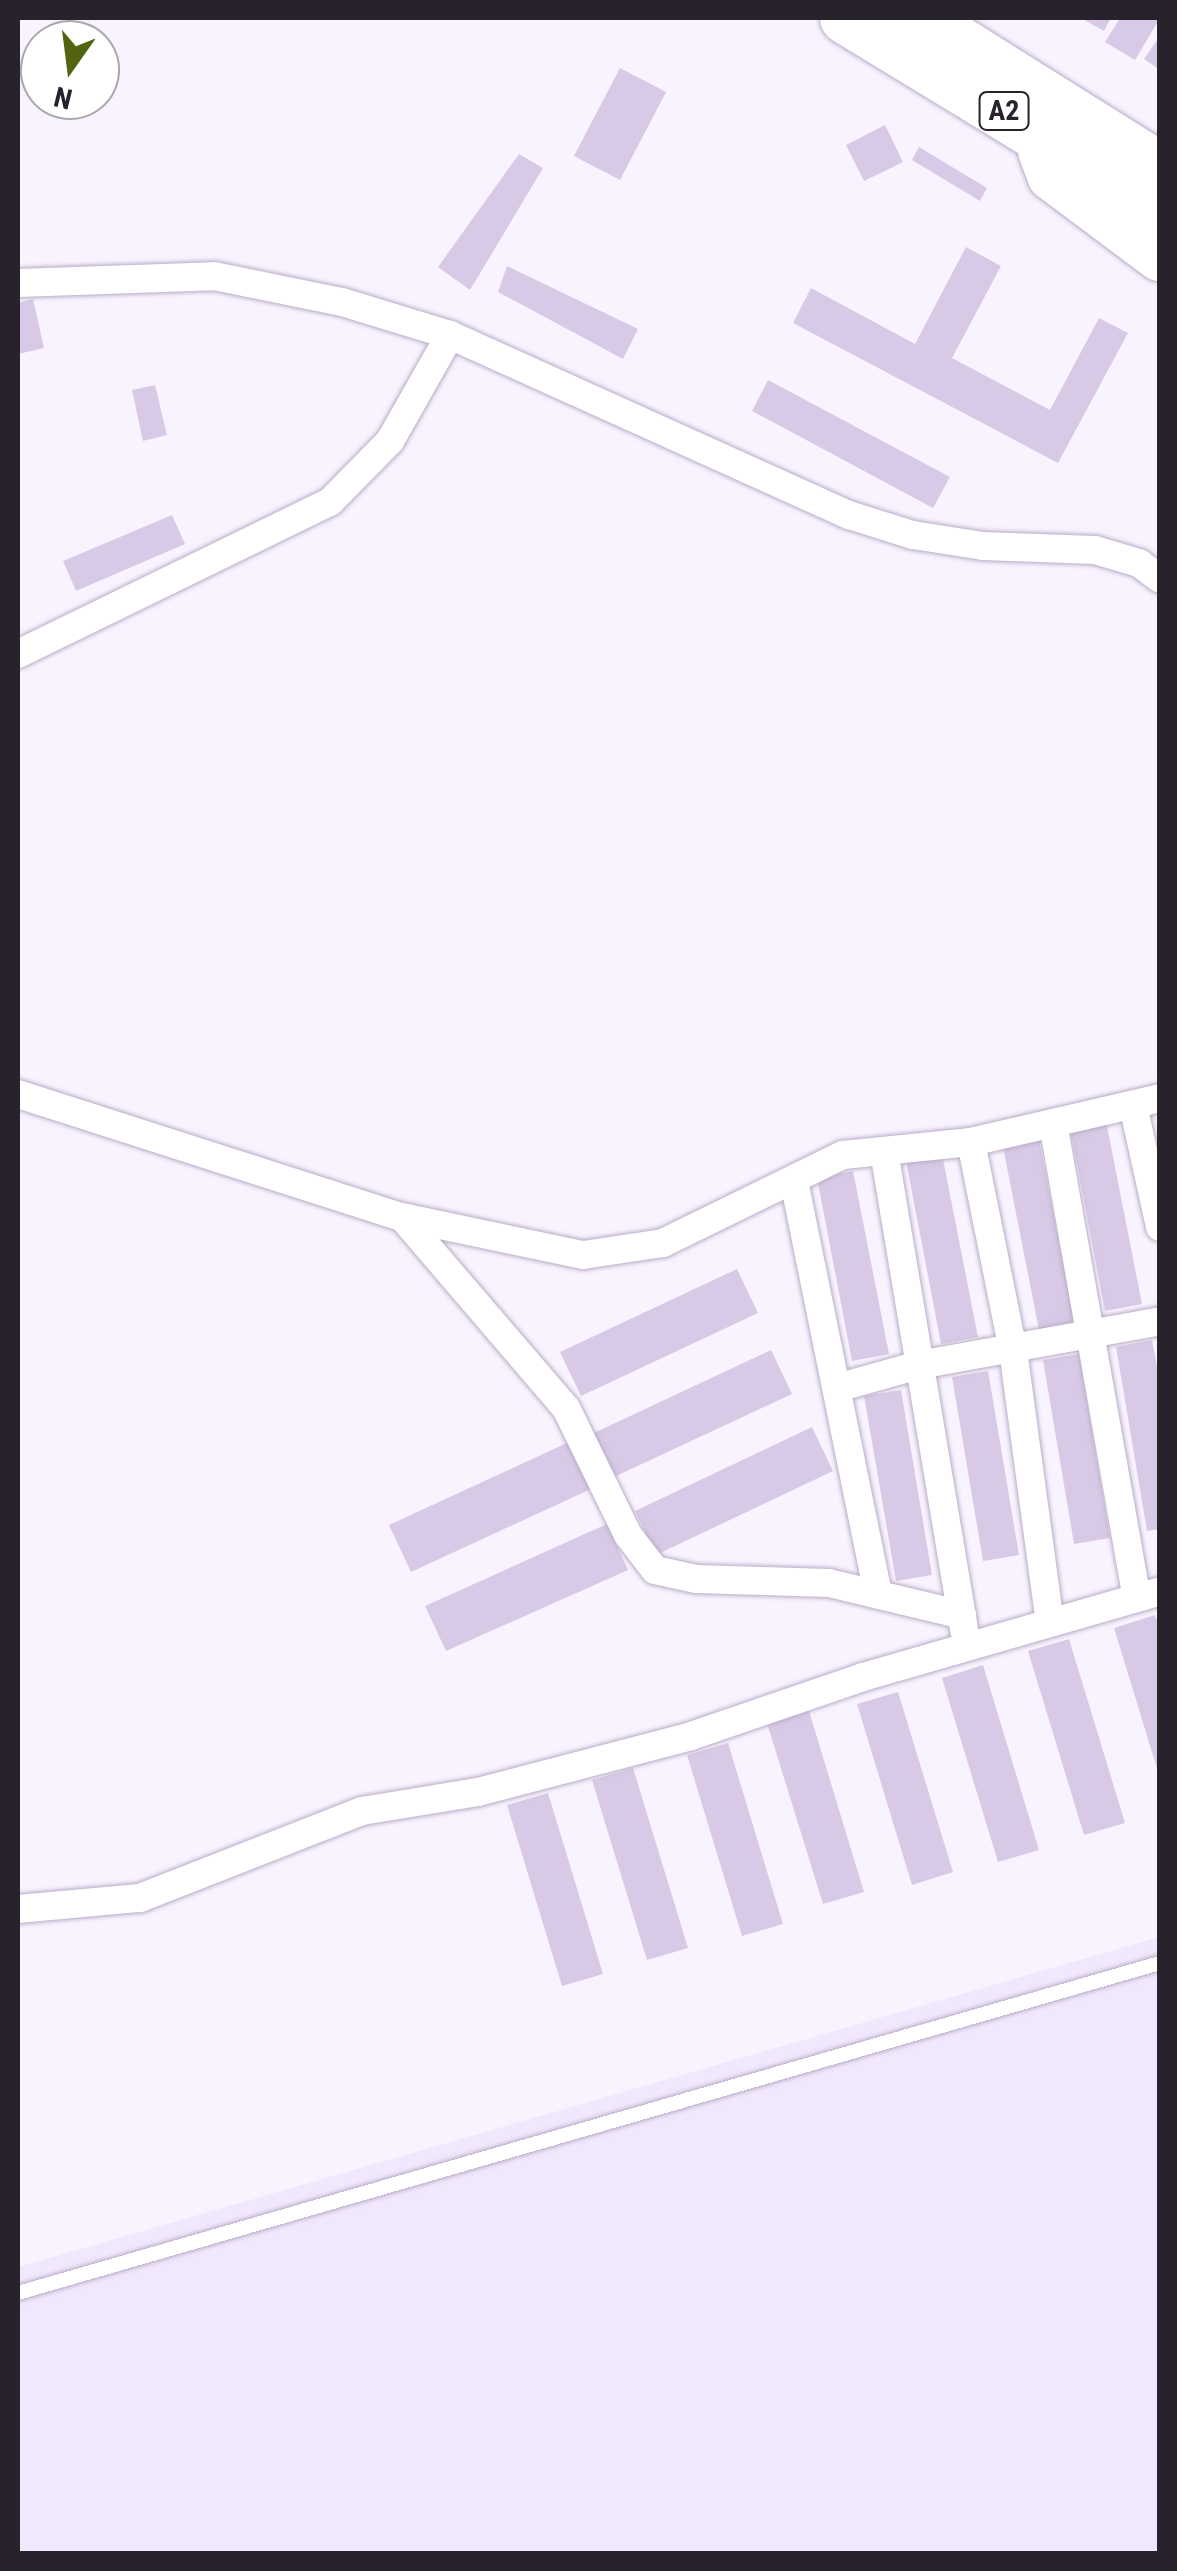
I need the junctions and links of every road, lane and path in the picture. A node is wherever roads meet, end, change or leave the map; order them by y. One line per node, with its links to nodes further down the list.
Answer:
1 (846, 18): 3 (highway, A2)
2 (936, 21): 3 (highway, A2)
3 (1036, 109): 4 (highway); 5 (highway, A2); 6 (highway, A2); 7 (highway)
4 (1160, 129)
5 (1160, 169)
6 (1160, 209)
7 (1160, 254)
8 (18, 283): 9 (street)
9 (450, 335): 10 (street); 11 (street)
10 (1160, 579)
11 (18, 654)
12 (18, 1094): 18 (street)
13 (1146, 1101): 14 (street); 19 (street)
14 (1053, 1123): 15 (street); 21 (street)
15 (970, 1142): 16 (street); 22 (street)
16 (884, 1151): 17 (street); 23 (street)
17 (794, 1181): 18 (street); 24 (street)
18 (402, 1217): 25 (street)
19 (1160, 1227)
20 (1160, 1321): 21 (street)
21 (1094, 1333): 22 (street); 26 (street)
22 (1014, 1350): 23 (street); 28 (street)
23 (919, 1365): 24 (street); 27 (street)
24 (836, 1388): 25 (street)
25 (878, 1595): 27 (street)
26 (1148, 1595): 28 (street)
27 (962, 1614): 29 (street)
28 (1050, 1623): 29 (street)
29 (967, 1647): 30 (street)
30 (18, 1909)
31 (1160, 1963): 32 (lane)
32 (18, 2293)

